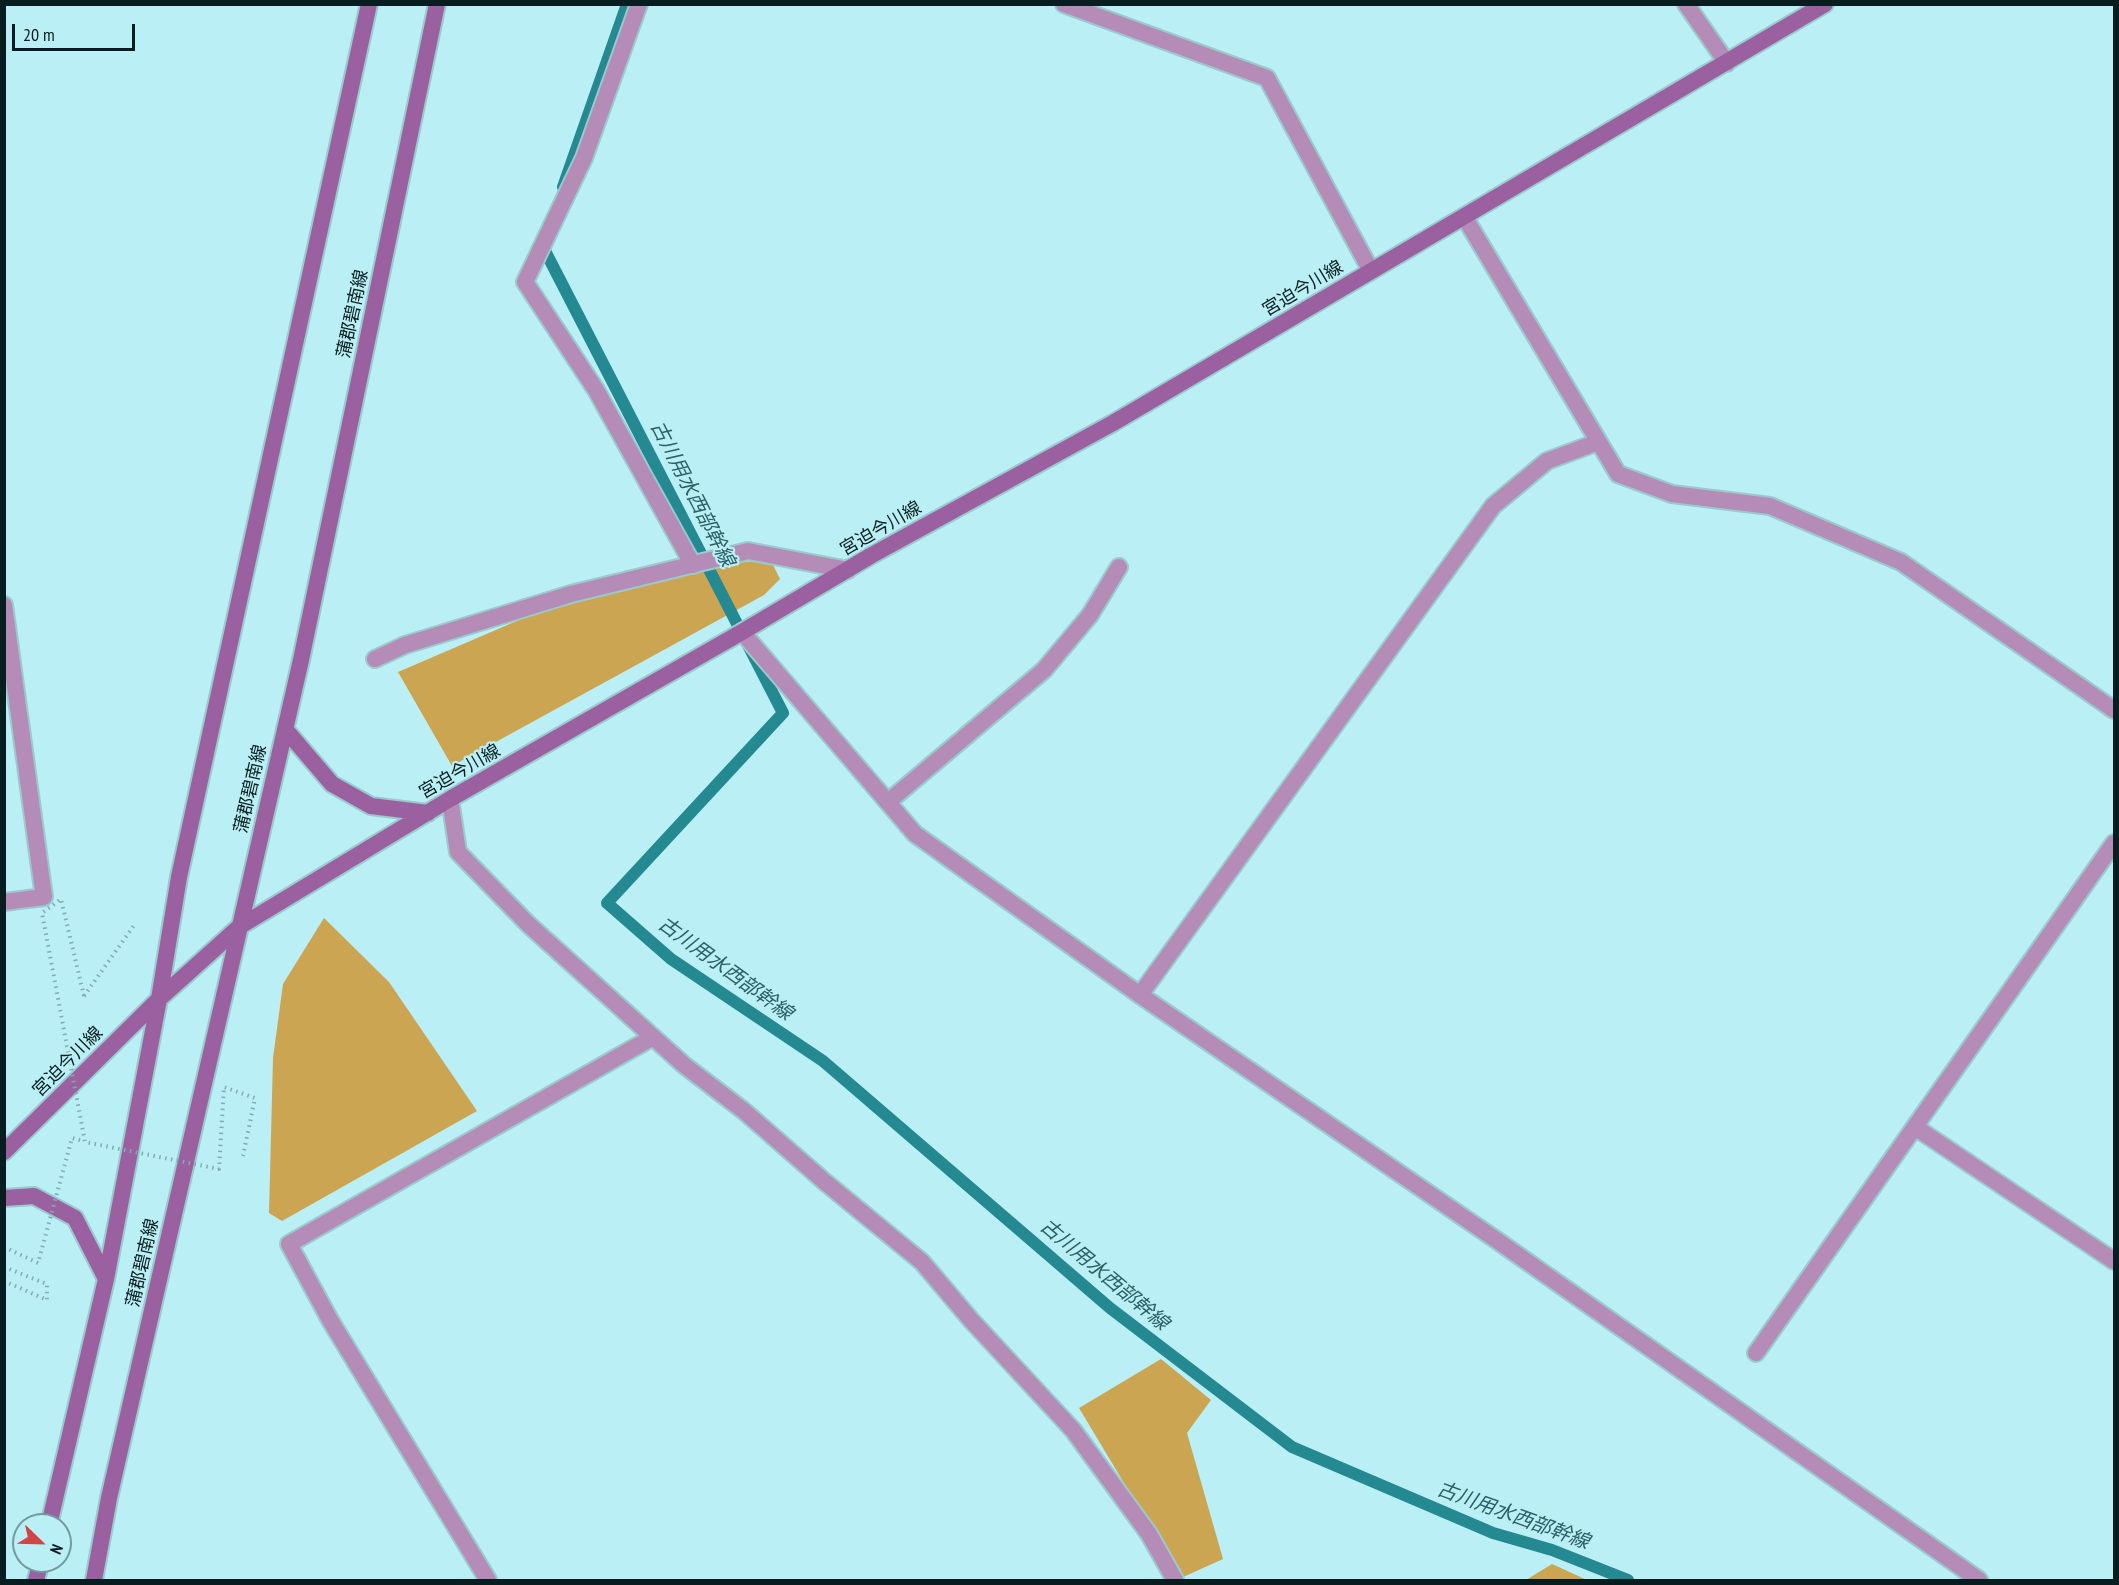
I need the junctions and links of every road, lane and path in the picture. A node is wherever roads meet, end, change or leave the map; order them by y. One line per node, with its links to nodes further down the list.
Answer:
1 (369, 4): 27 (main road, 蒲郡碧南線)
2 (437, 4): 18 (main road, 蒲郡碧南線)
3 (639, 4): 11 (street)
4 (1064, 4): 9 (street)
5 (1686, 4): 7 (street)
6 (1825, 4): 7 (main road, 宮迫今川線)
7 (1727, 63): 8 (main road, 宮迫今川線)
8 (1465, 218): 9 (main road, 宮迫今川線); 10 (street)
9 (1371, 271): 13 (main road, 宮迫今川線)
10 (1598, 442): 17 (street); 26 (street)
11 (693, 565): 13 (street); 16 (street)
12 (1119, 567): 20 (street)
13 (848, 570): 15 (main road, 宮迫今川線)
14 (4, 605): 23 (street)
15 (742, 632): 19 (main road, 宮迫今川線); 20 (street)
16 (375, 659)
17 (2115, 710)
18 (285, 729): 21 (main road); 25 (main road, 蒲郡碧南線)
19 (450, 800): 21 (main road, 宮迫今川線); 28 (street)
20 (888, 802): 26 (street)
21 (428, 813): 25 (main road, 宮迫今川線)
22 (2115, 843): 29 (street)
23 (4, 902)
24 (135, 924): 30 (path, bridge)
25 (239, 927): 27 (main road, 宮迫今川線); 41 (main road, 蒲郡碧南線)
26 (1140, 995): 44 (street)
27 (159, 999): 31 (main road, 宮迫今川線); 37 (main road, 蒲郡碧南線)
28 (653, 1037): 42 (street); 43 (street)
29 (1915, 1127): 35 (street); 39 (street)
30 (84, 1141): 32 (path, bridge); 34 (path, bridge)
31 (4, 1152)
32 (243, 1156)
33 (4, 1198): 37 (main road)
34 (4, 1247)
35 (2115, 1261)
36 (4, 1267): 38 (path)
37 (106, 1279): 40 (main road, 蒲郡碧南線)
38 (4, 1281)
39 (1756, 1353)
40 (52, 1513)
41 (94, 1581)
42 (488, 1581)
43 (1175, 1581)
44 (1979, 1581)

